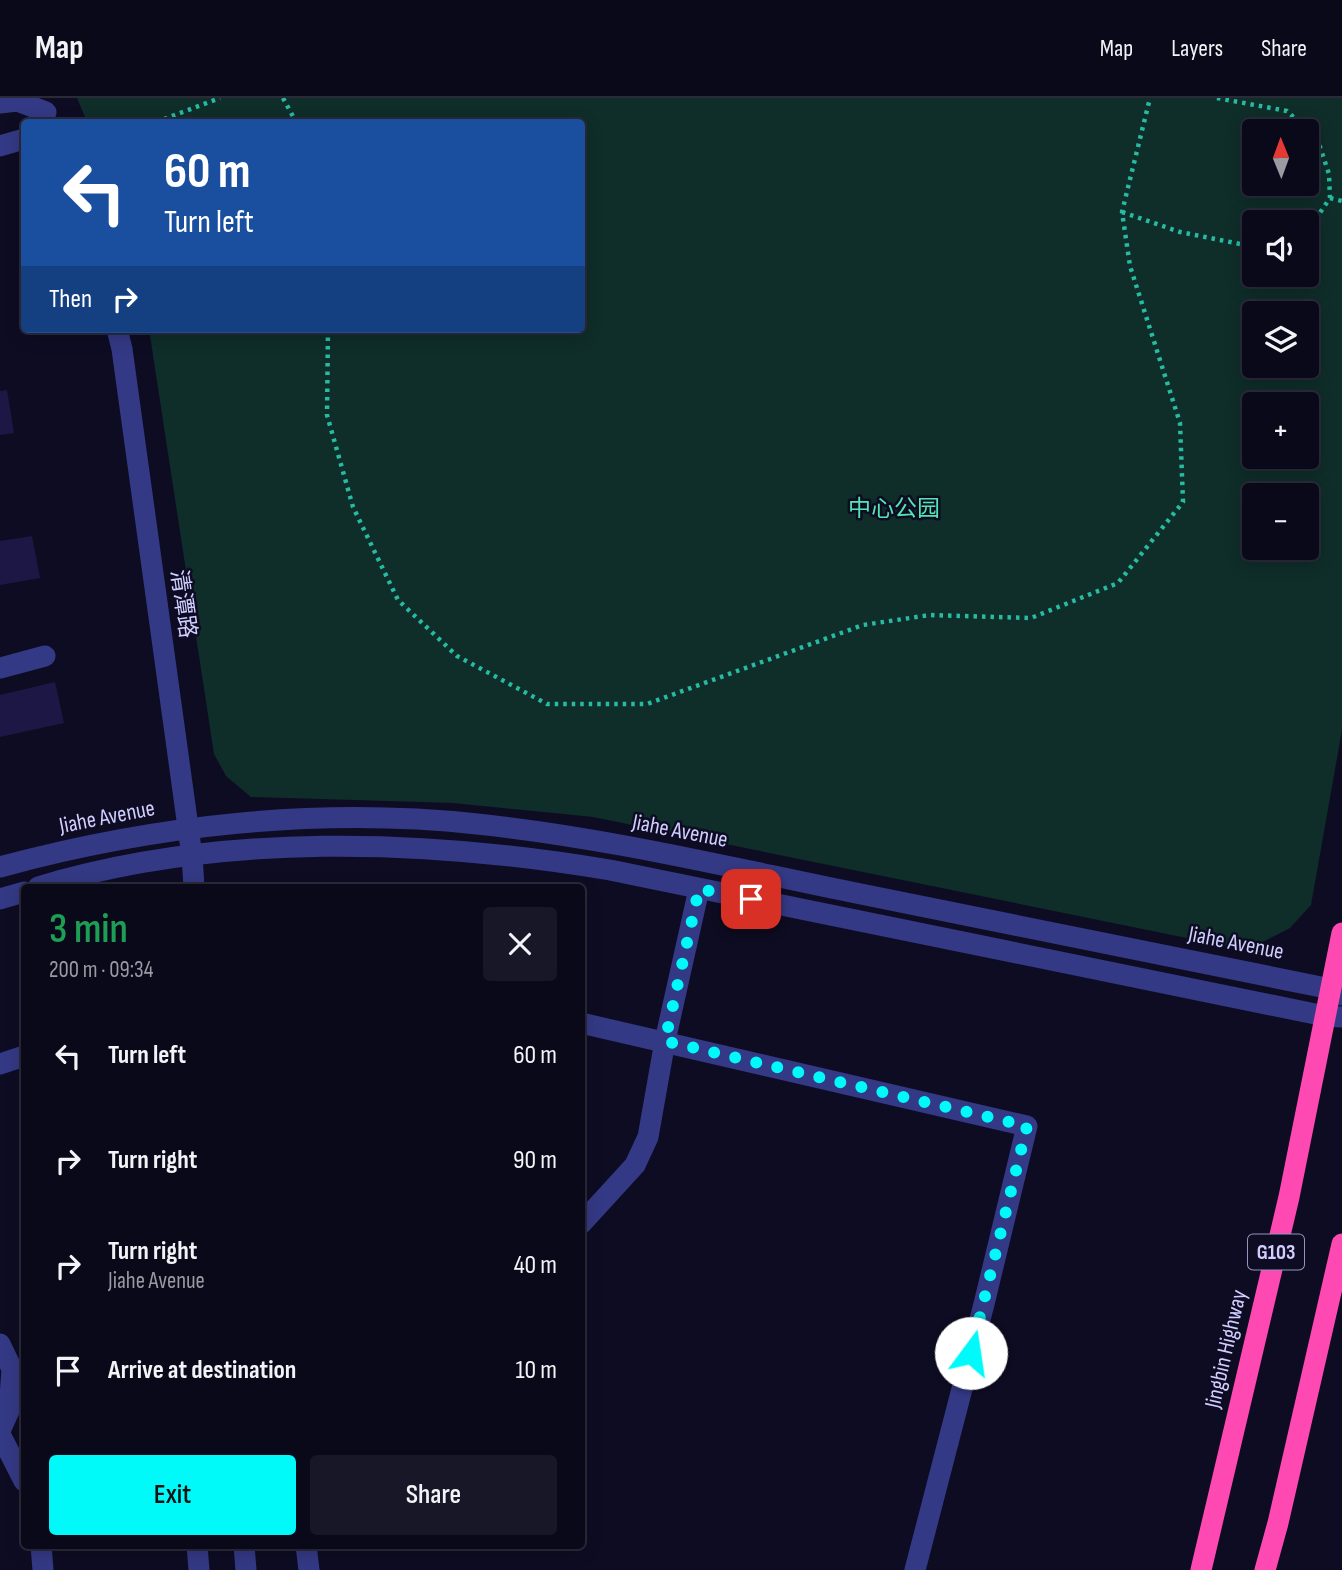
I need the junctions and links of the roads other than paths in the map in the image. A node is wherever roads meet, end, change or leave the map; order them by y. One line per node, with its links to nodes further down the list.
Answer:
1 (0, 103): 2 (street)
2 (44, 114)
3 (21, 140): 4 (street)
4 (0, 146)
5 (118, 333): 8 (street, 清潭路)
6 (45, 656): 7 (street)
7 (0, 668)
8 (188, 829): 9 (street, 清潭路); 10 (street, Jiahe Avenue); 17 (street, Jiahe Avenue)
9 (192, 856): 11 (street); 12 (street, 清潭路); 13 (street)
10 (0, 867)
11 (50, 884)
12 (194, 884)
13 (699, 889): 18 (street); 20 (street)
14 (21, 893): 15 (street)
15 (0, 900)
16 (1342, 933): 17 (highway, Jingbin Highway / G103)
17 (1336, 992): 18 (highway, Jingbin Highway / G103)
18 (1334, 1016): 37 (highway, Jingbin Highway / G103)
19 (585, 1024): 20 (street)
20 (665, 1041): 23 (street); 36 (street)
21 (21, 1057): 22 (street)
22 (0, 1063)
23 (585, 1220)
24 (1342, 1244): 38 (highway, G103)
25 (0, 1344): 26 (street)
26 (0, 1432): 27 (street)
27 (21, 1475)
28 (41, 1549): 32 (street)
29 (197, 1549): 33 (street)
30 (244, 1549): 34 (street)
31 (306, 1549): 35 (street)
32 (43, 1570)
33 (199, 1570)
34 (246, 1570)
35 (309, 1570)
36 (915, 1570)
37 (1201, 1570)
38 (1265, 1570)

